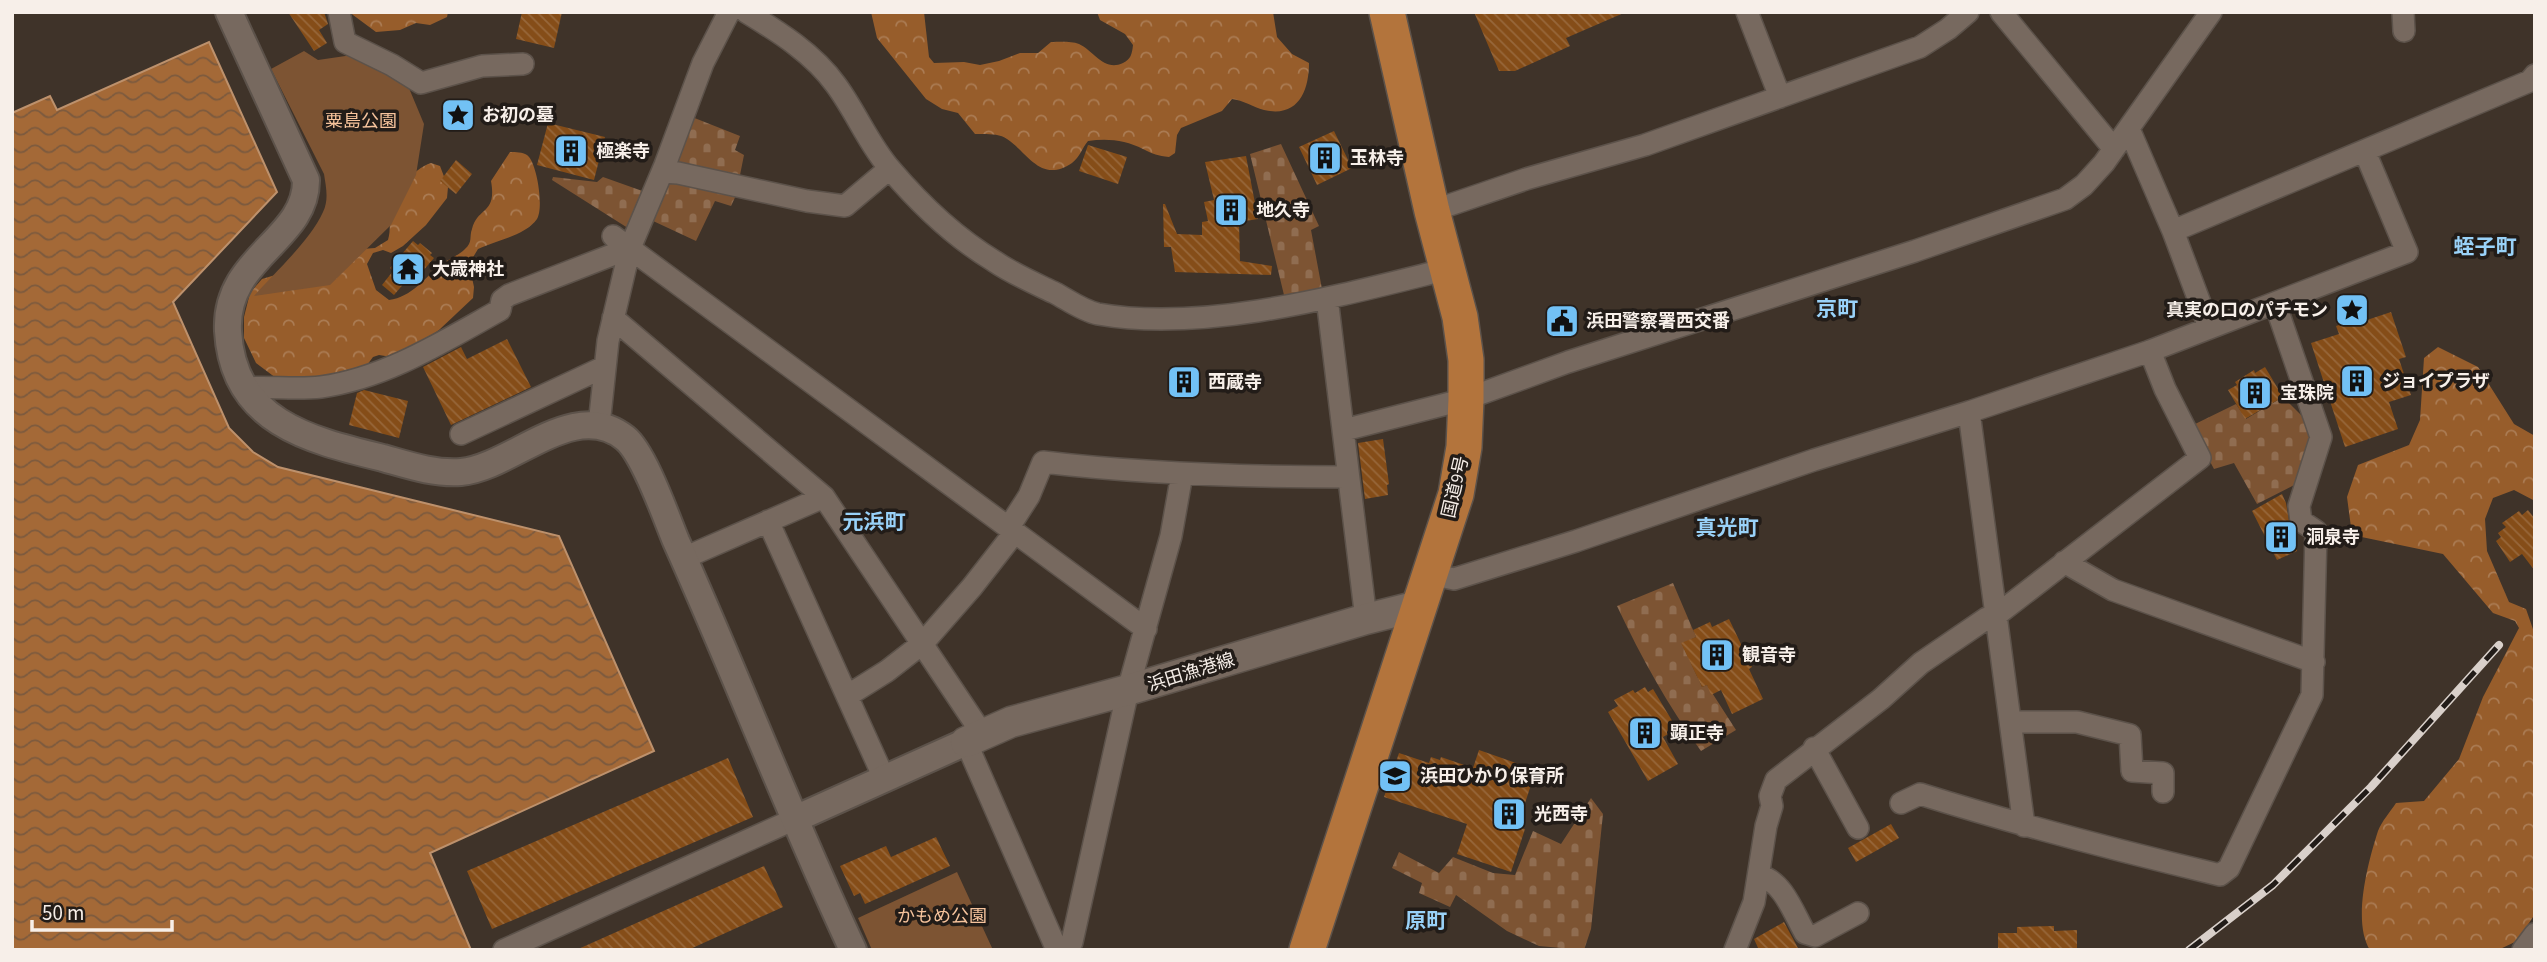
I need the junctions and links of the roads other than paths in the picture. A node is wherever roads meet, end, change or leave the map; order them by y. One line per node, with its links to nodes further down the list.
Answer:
1 (229, 12): 28 (street)
2 (339, 12): 10 (street)
3 (729, 12): 17 (street)
4 (746, 12): 16 (street)
5 (1387, 12): 18 (highway, 国道9号)
6 (1747, 12): 12 (street)
7 (1968, 12): 12 (street)
8 (2001, 12): 14 (street)
9 (2211, 12): 13 (street)
10 (523, 64)
11 (2535, 75): 15 (street)
12 (1780, 97): 18 (street)
13 (2129, 129): 14 (street); 19 (street)
14 (2114, 149): 29 (street)
15 (2365, 152): 19 (street); 23 (street)
16 (889, 169): 17 (street); 22 (street)
17 (662, 172): 20 (street)
18 (1432, 211): 21 (highway, 国道9号)
19 (2173, 231): 25 (street)
20 (622, 242): 24 (street); 28 (street); 38 (street)
21 (1448, 269): 22 (street); 29 (highway, 国道9号)
22 (1327, 298): 32 (street)
23 (2275, 303): 25 (street); 47 (street)
24 (613, 318): 27 (street); 36 (street)
25 (2209, 327): 26 (street)
26 (2150, 351): 30 (street); 40 (street)
27 (604, 367): 31 (street); 33 (street)
28 (245, 388): 31 (street)
29 (1466, 399): 32 (street); 41 (highway, 国道9号)
30 (1969, 412): 41 (street); 43 (street)
31 (599, 425): 39 (street)
32 (1344, 430): 35 (street)
33 (461, 434)
34 (1182, 474): 35 (street); 38 (street); 45 (street)
35 (1348, 477): 44 (street)
36 (824, 497): 37 (street); 46 (street)
37 (768, 521): 39 (street); 49 (street)
38 (1012, 530): 45 (street); 46 (street)
39 (684, 558): 56 (street)
40 (2064, 562): 43 (street); 47 (street)
41 (1430, 574): 42 (highway, 国道9号)
42 (1418, 607): 44 (main road, 浜田漁港線); 66 (highway, 国道9号)
43 (1998, 614): 50 (street); 52 (street)
44 (1366, 619): 48 (main road, 浜田漁港線)
45 (1146, 629): 48 (street)
46 (923, 643): 49 (street); 51 (street)
47 (2314, 662): 57 (street)
48 (1128, 690): 51 (main road, 浜田漁港線); 65 (street)
49 (847, 696): 53 (street)
50 (2011, 722): 54 (street); 57 (street)
51 (975, 738): 53 (street); 64 (street)
52 (1814, 748): 58 (street); 59 (street)
53 (884, 778): 56 (street)
54 (2164, 792)
55 (1901, 803): 57 (street)
56 (795, 819): 62 (street); 63 (street)
57 (2024, 826)
58 (1858, 828)
59 (1760, 876): 60 (street); 67 (street)
60 (1858, 913)
61 (2535, 934): 68 (street)
62 (504, 950)
63 (853, 950)
64 (1057, 950)
65 (1067, 950)
66 (1307, 950)
67 (1735, 950)
68 (2523, 950)

